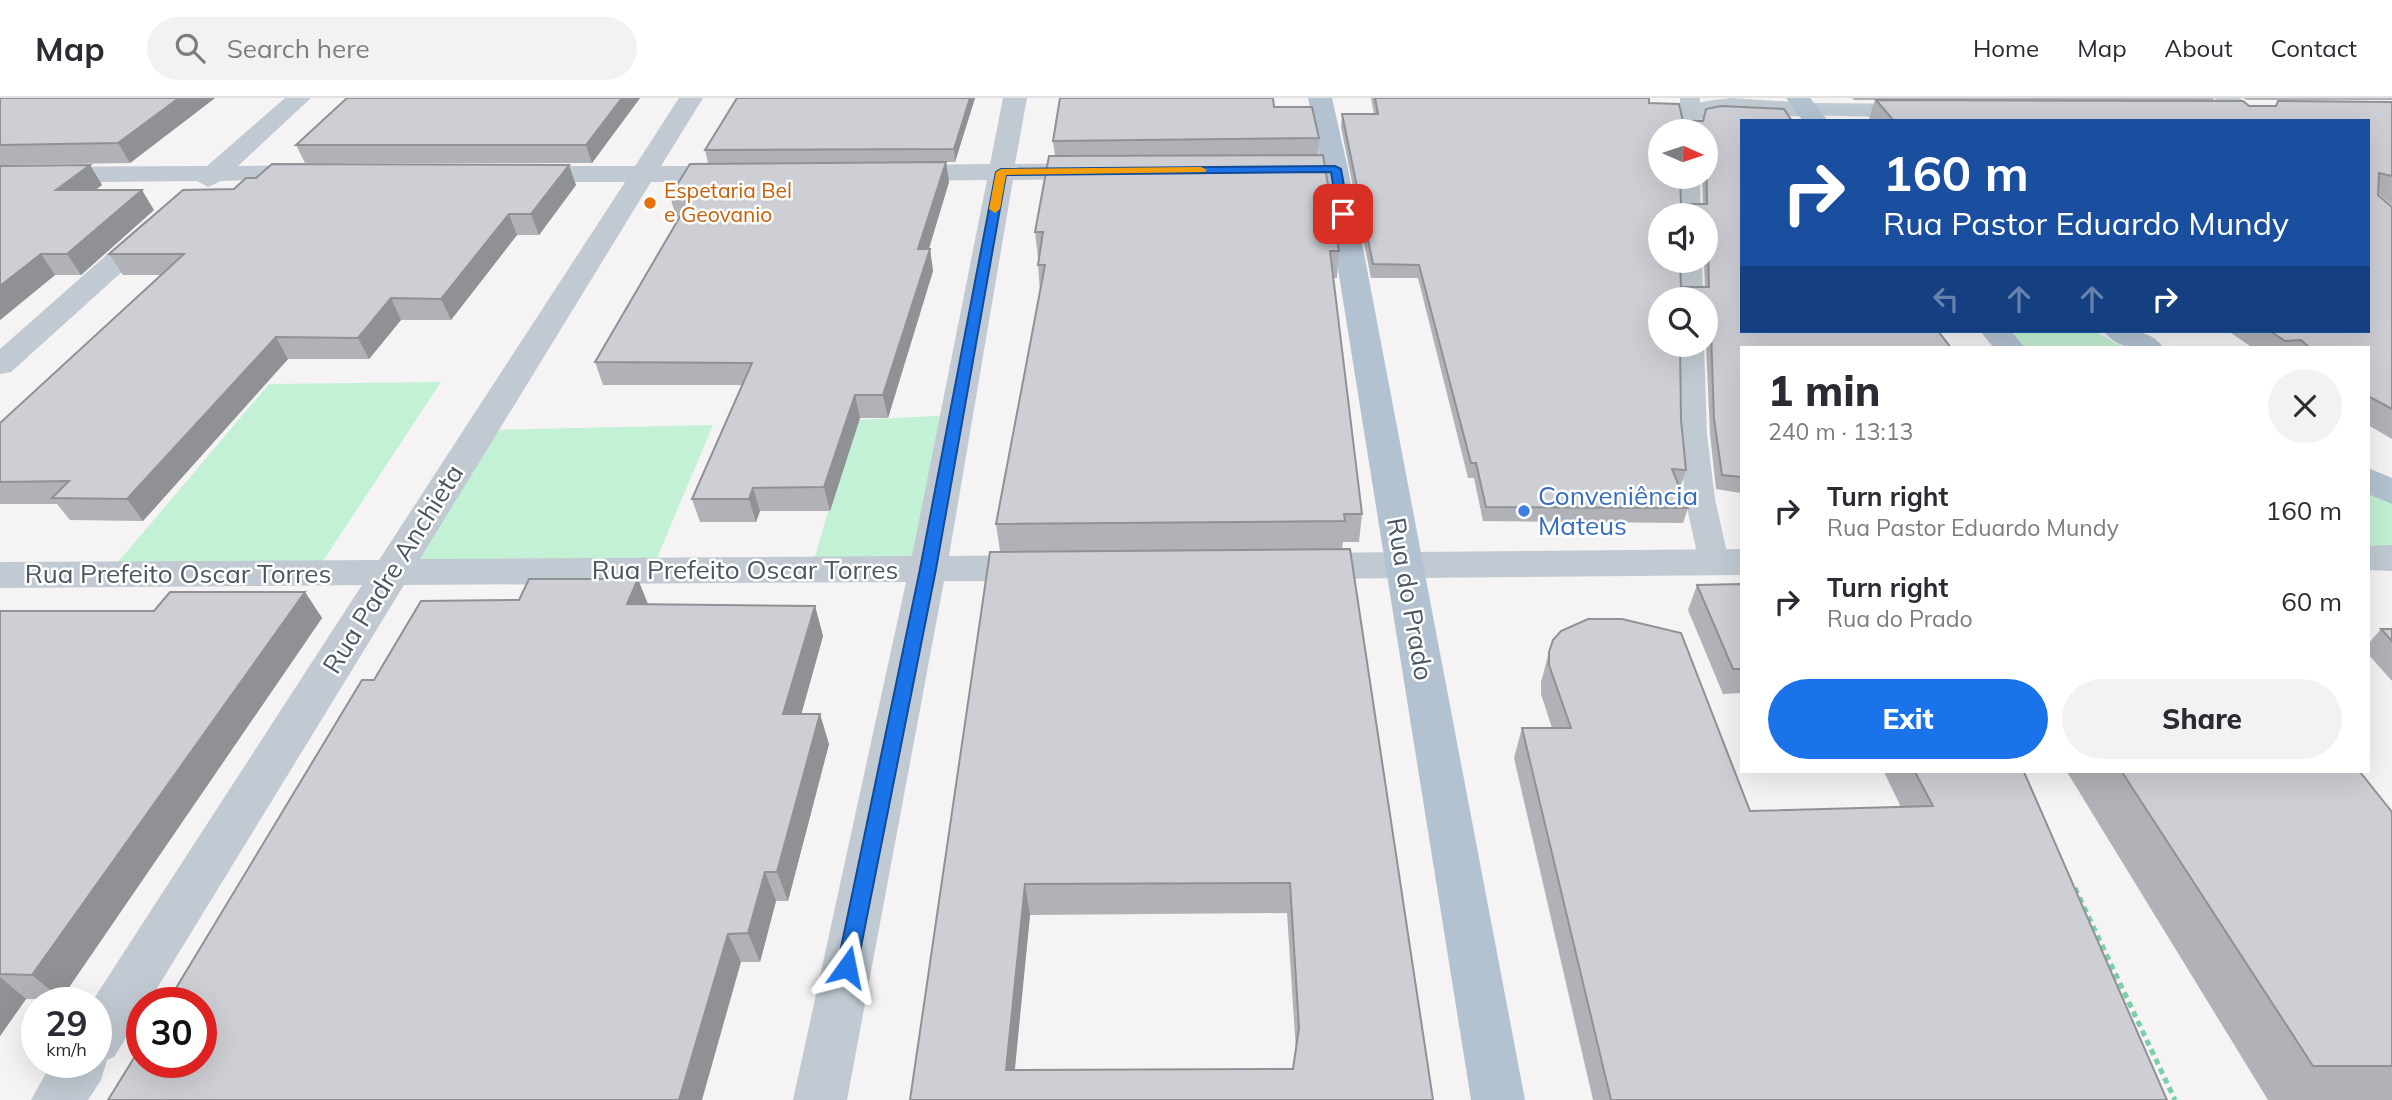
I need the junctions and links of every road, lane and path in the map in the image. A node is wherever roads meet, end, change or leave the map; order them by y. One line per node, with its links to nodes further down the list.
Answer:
1 (299, 98): 10 (street)
2 (691, 98): 14 (street, Rua Padre Anchieta)
3 (1015, 98): 9 (street)
4 (1320, 98): 26 (main road, Rua do Prado)
5 (1807, 110): 6 (main road); 7 (street)
6 (1948, 111)
7 (1690, 115)
8 (1127, 171): 9 (street)
9 (1001, 172): 12 (street); 29 (street)
10 (215, 173): 11 (street); 16 (street); 20 (street)
11 (340, 173)
12 (878, 173)
13 (492, 174): 14 (street)
14 (645, 174): 15 (street); 30 (street, Rua Padre Anchieta)
15 (754, 174)
16 (0, 175)
17 (2123, 333): 18 (main road)
18 (2145, 346)
19 (1691, 357): 25 (lane)
20 (0, 365)
21 (2370, 479): 22 (main road)
22 (2392, 493)
23 (2370, 558): 24 (street)
24 (2392, 558)
25 (1727, 562): 26 (street)
26 (1404, 566): 27 (street); 37 (main road, Rua do Prado)
27 (1264, 567)
28 (1068, 568): 29 (street, Rua Prefeito Oscar Torres)
29 (928, 569): 30 (street, Rua Prefeito Oscar Torres); 36 (street)
30 (390, 572): 31 (street, Rua Prefeito Oscar Torres); 33 (street, Rua Padre Anchieta)
31 (0, 575)
32 (2072, 883): 38 (path)
33 (112, 1015)
34 (72, 1078): 35 (street)
35 (58, 1100)
36 (820, 1100)
37 (1498, 1100)
38 (2175, 1100)

